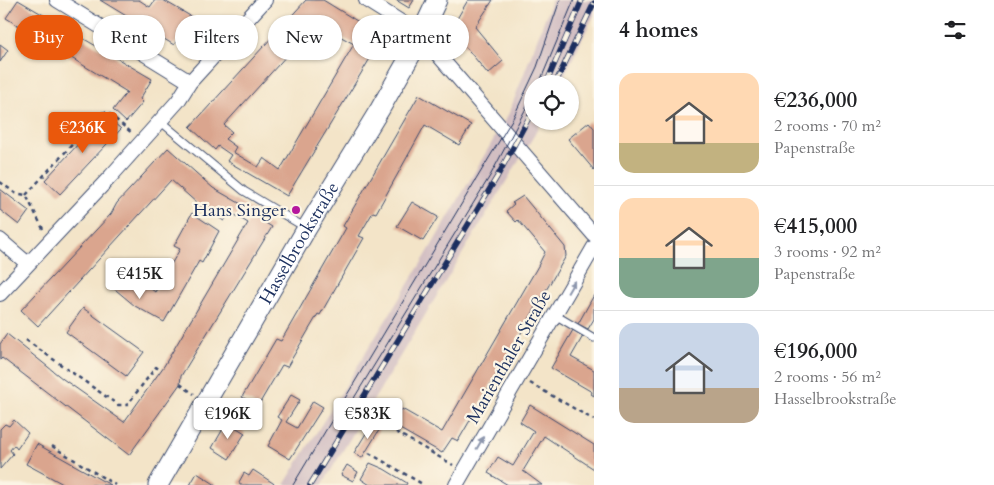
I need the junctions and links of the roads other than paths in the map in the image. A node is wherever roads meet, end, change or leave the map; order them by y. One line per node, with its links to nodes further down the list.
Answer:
1 (57, 0): 9 (street)
2 (265, 0): 9 (street)
3 (366, 0): 5 (street)
4 (437, 0): 6 (street, Hasselbrookstraße)
5 (390, 15)
6 (430, 15)
7 (406, 60): 11 (street, Hasselbrookstraße)
8 (443, 60): 12 (street)
9 (190, 82): 10 (street)
10 (160, 121): 11 (lane); 15 (street)
11 (307, 228): 19 (street, Hasselbrookstraße)
12 (594, 234)
13 (0, 240): 15 (street)
14 (594, 247): 17 (street, Marienthaler Straße, one-way to 14)
15 (28, 264): 16 (street)
16 (0, 294)
17 (555, 315): 18 (lane); 20 (street, Marienthaler Straße, one-way to 17)
18 (594, 338)
19 (158, 485)
20 (456, 485)

